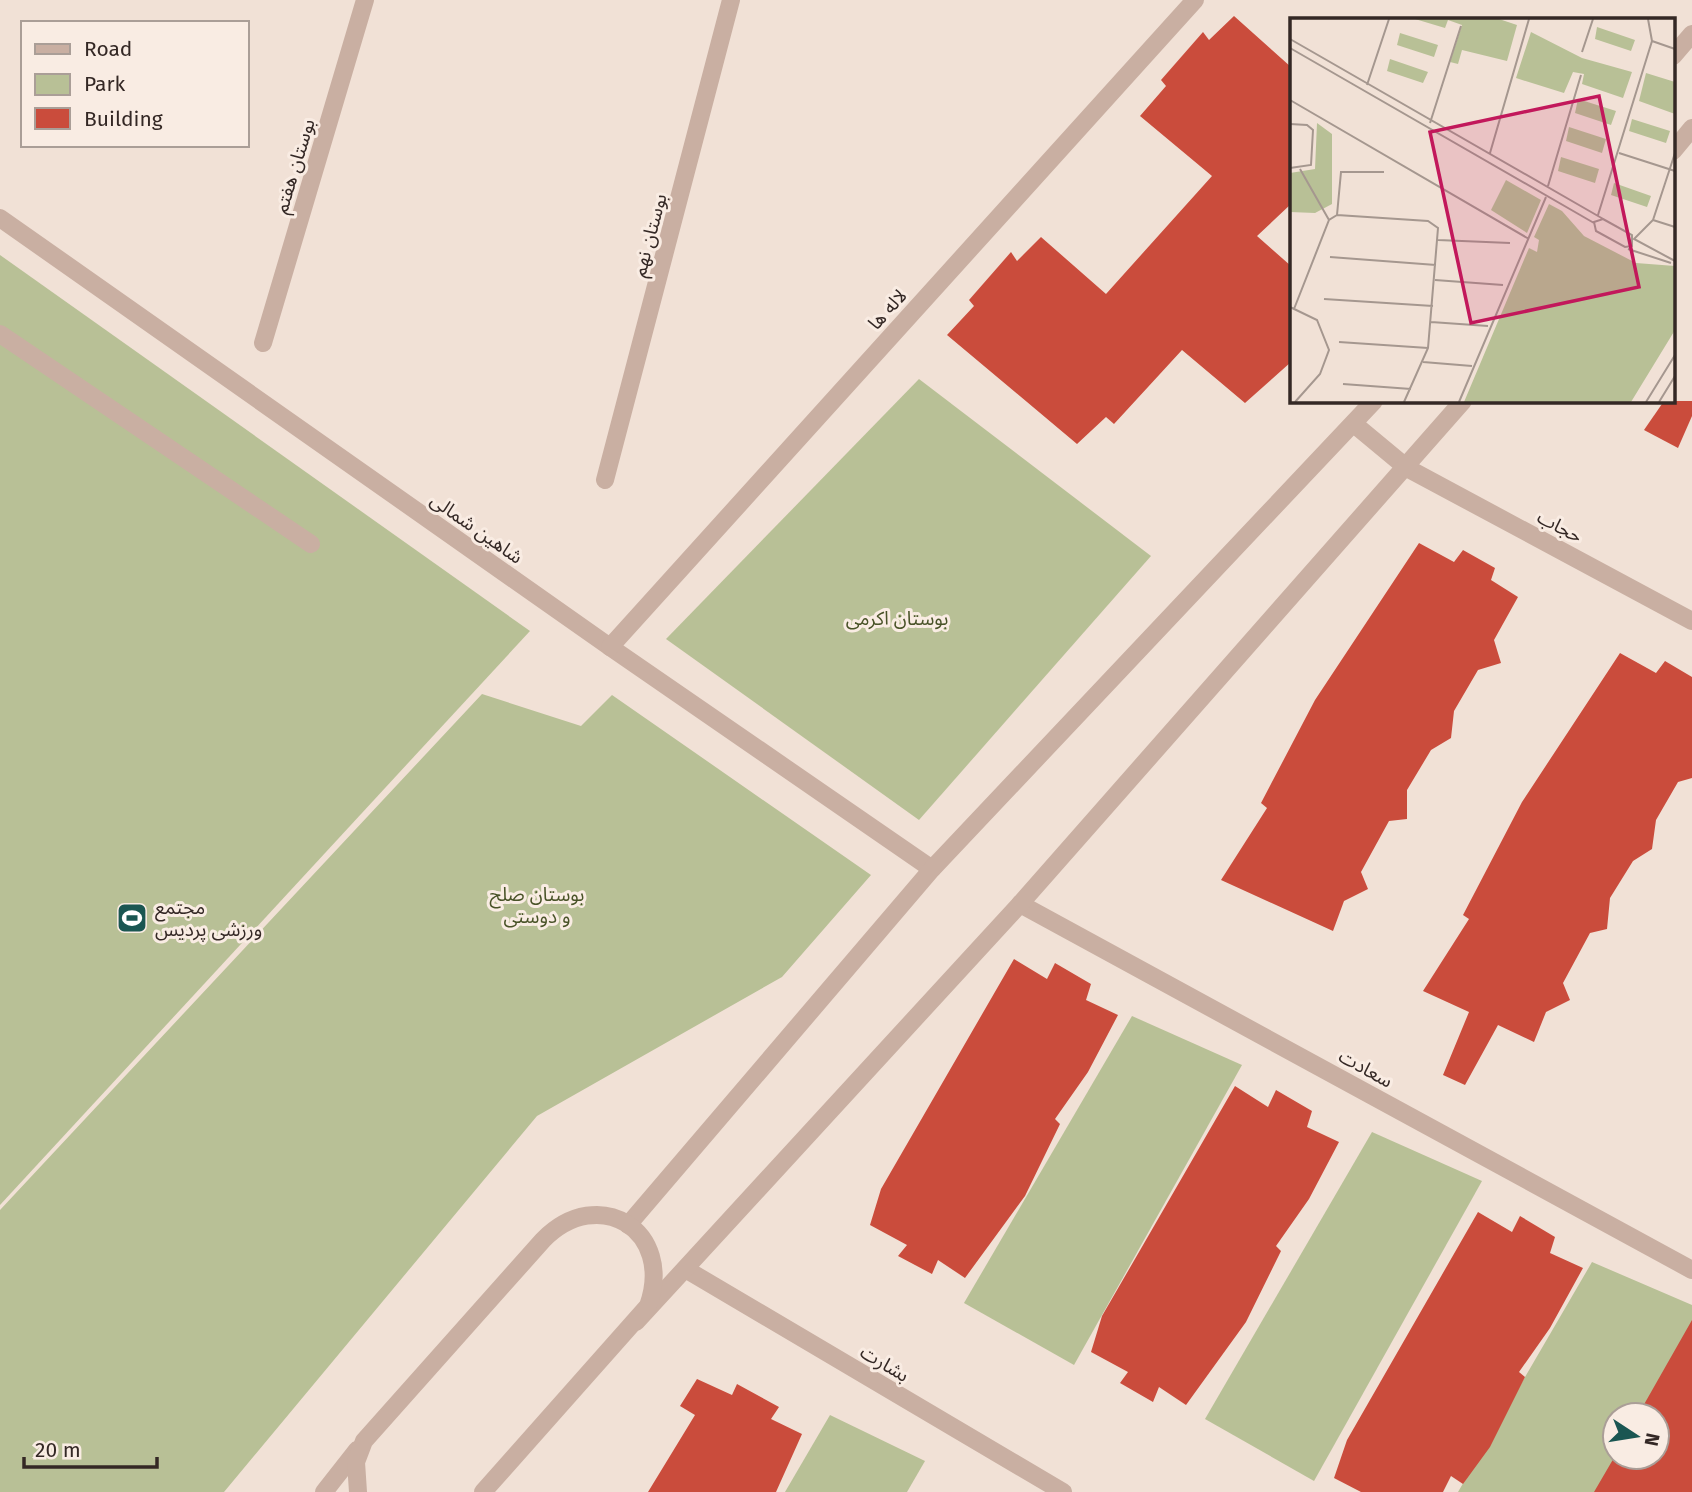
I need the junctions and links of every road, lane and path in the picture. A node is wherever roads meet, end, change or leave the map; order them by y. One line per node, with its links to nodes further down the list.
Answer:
1 (365, 0): 10 (street, بوستان هفتم)
2 (731, 0): 15 (street, بوستان نهم)
3 (1195, 0): 18 (street, لاله ها)
4 (1692, 34): 5 (street)
5 (1674, 55)
6 (1692, 128): 7 (street)
7 (1674, 149)
8 (0, 218): 18 (street, شاهین شمالی)
9 (0, 334): 16 (street)
10 (263, 344)
11 (1373, 402): 13 (street)
12 (1462, 402): 14 (street)
13 (1354, 424): 14 (street, حجاب); 19 (street)
14 (1407, 468): 17 (street, حجاب); 20 (street)
15 (605, 480)
16 (311, 544)
17 (1692, 621)
18 (610, 647): 19 (street, شاهین شمالی)
19 (932, 869): 21 (street)
20 (1020, 904): 22 (street); 23 (street, سعادت)
21 (628, 1225): 24 (street); 25 (street)
22 (687, 1270): 24 (street); 29 (street, بشارت)
23 (1692, 1270)
24 (636, 1322): 28 (street)
25 (364, 1441): 26 (street); 27 (street)
26 (324, 1492)
27 (358, 1492)
28 (483, 1492)
29 (1063, 1492)

